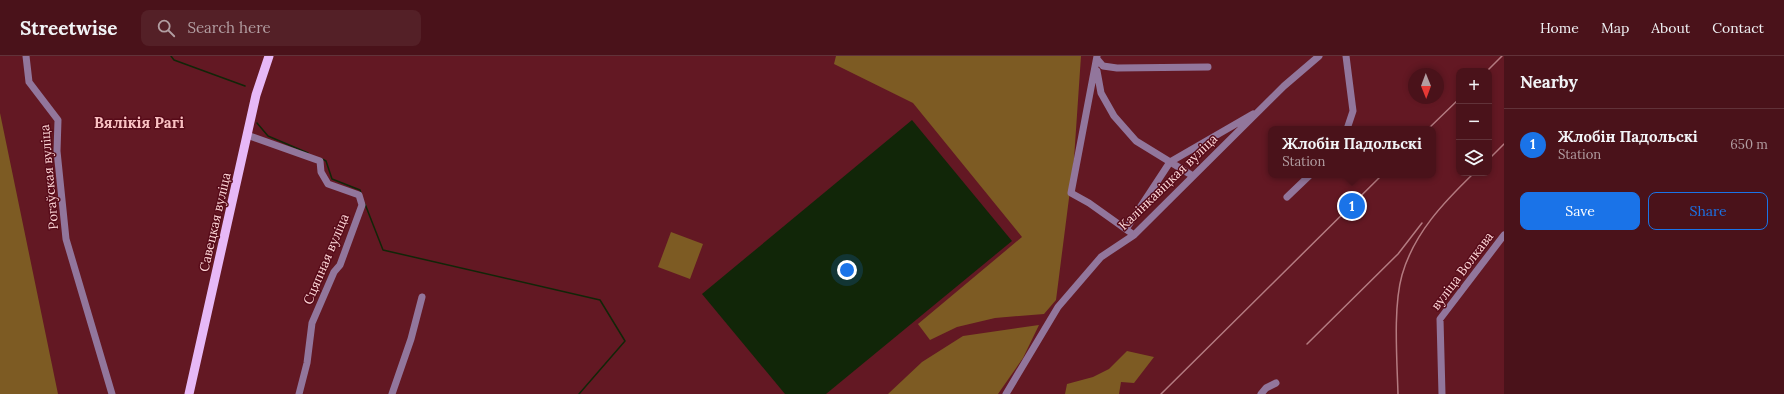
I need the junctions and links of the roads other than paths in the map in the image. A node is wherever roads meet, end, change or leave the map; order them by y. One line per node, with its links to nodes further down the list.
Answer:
1 (26, 56): 20 (street, Рогаўская вуліца)
2 (269, 56): 10 (main road, Савецкая вуліца)
3 (1319, 56): 8 (street, Калінкавіцкая вуліца)
4 (1346, 56): 9 (street)
5 (1097, 58): 6 (street); 7 (street)
6 (1096, 67): 11 (street); 15 (street)
7 (1208, 67)
8 (1261, 108): 11 (street); 12 (street, Калінкавіцкая вуліца)
9 (1348, 126)
10 (247, 135): 21 (main road, Савецкая вуліца); 22 (street, Сцяпная вуліца)
11 (1170, 162): 12 (street); 15 (street)
12 (1193, 176): 16 (street, Калінкавіцкая вуліца)
13 (1307, 178): 14 (street)
14 (1287, 197)
15 (1126, 229): 16 (street)
16 (1134, 235): 24 (street, Калінкавіцкая вуліца)
17 (1504, 235): 26 (street, вуліца Волкава)
18 (422, 297): 23 (street)
19 (1276, 383): 25 (street)
20 (112, 394)
21 (189, 394)
22 (299, 394)
23 (392, 394)
24 (1006, 394)
25 (1261, 394)
26 (1442, 394)

